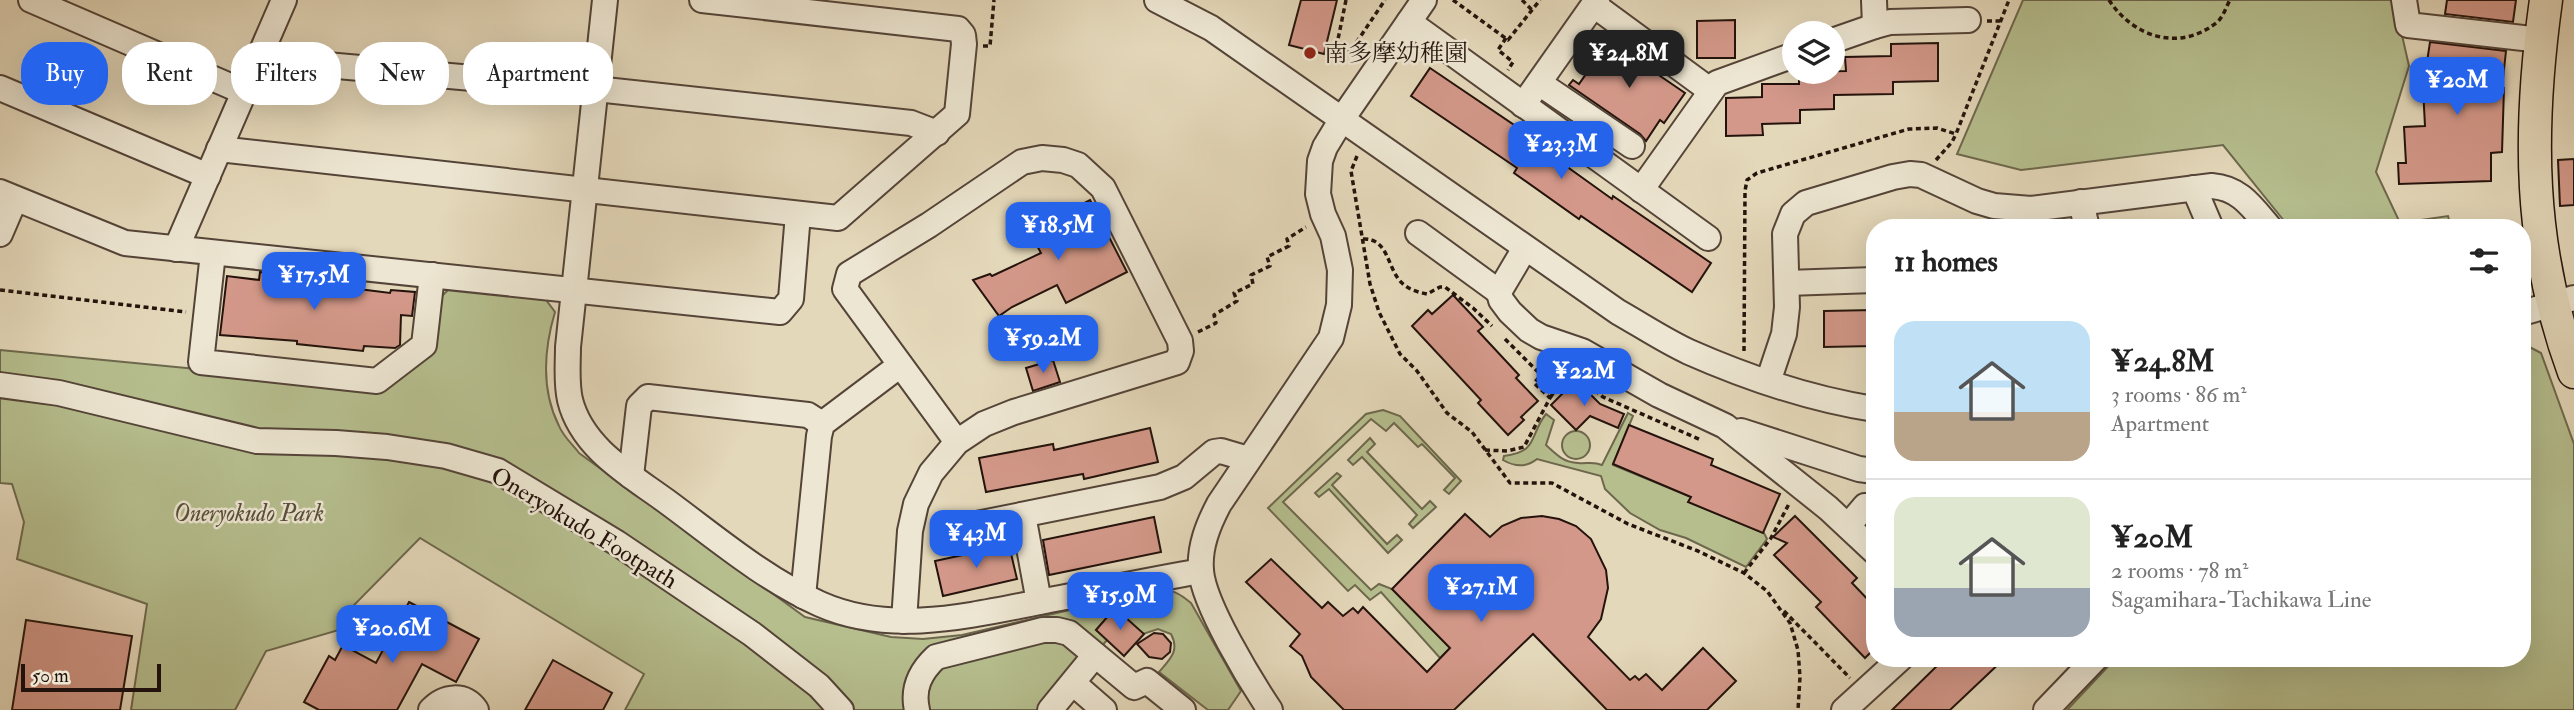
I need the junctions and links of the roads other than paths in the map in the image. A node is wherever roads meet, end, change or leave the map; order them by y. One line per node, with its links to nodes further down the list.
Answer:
1 (31, 0): 22 (street)
2 (606, 0): 17 (street)
3 (702, 0): 30 (street)
4 (1157, 0): 29 (street)
5 (1424, 0): 12 (street)
6 (1874, 0): 13 (street)
7 (2404, 0): 15 (street)
8 (2546, 0): 15 (main road)
9 (1596, 2): 21 (street); 25 (street)
10 (277, 3): 16 (street)
11 (1968, 20): 13 (street)
12 (1409, 22): 28 (street); 29 (street)
13 (1875, 26): 14 (street)
14 (1845, 36)
15 (2541, 40): 55 (main road)
16 (264, 42)
17 (601, 42)
18 (1782, 59): 25 (street)
19 (341, 66): 20 (street)
20 (463, 77)
21 (1539, 82): 28 (street); 32 (street)
22 (231, 86)
23 (0, 89): 33 (street)
24 (613, 91): 30 (street)
25 (1711, 91): 32 (street)
26 (238, 105): 31 (street)
27 (594, 105): 36 (street)
28 (1523, 105): 35 (street)
29 (1342, 120): 47 (street); 65 (street)
30 (937, 133): 39 (street)
31 (219, 149): 33 (street); 36 (street)
32 (1642, 155): 35 (street)
33 (208, 176): 48 (street)
34 (2194, 188): 38 (street); 42 (street); 43 (street)
35 (1641, 190): 46 (street)
36 (585, 191): 39 (street); 53 (street)
37 (7, 195): 45 (street); 48 (street)
38 (2081, 202): 40 (street); 41 (street)
39 (798, 214): 53 (street)
40 (2031, 218): 52 (street)
41 (2085, 219)
42 (2207, 219)
43 (2262, 219)
44 (1418, 233): 54 (street)
45 (0, 234)
46 (1708, 238)
47 (1525, 248): 54 (street); 59 (street)
48 (176, 249): 49 (street)
49 (213, 253): 50 (street); 50 (street)
50 (432, 275): 53 (street)
51 (1866, 280): 52 (street)
52 (1787, 283): 59 (street)
53 (574, 290): 67 (street)
54 (1499, 292): 63 (street)
55 (2564, 301): 56 (street); 58 (main road)
56 (2531, 310)
57 (900, 366): 62 (street); 64 (street); 64 (street)
58 (2574, 372)
59 (1768, 382): 61 (street)
60 (0, 385): 84 (street, Oneryokudo Footpath)
61 (1866, 407)
62 (822, 424): 67 (street); 74 (street)
63 (1718, 435): 66 (street); 70 (street)
64 (957, 442): 76 (street)
65 (1248, 459): 69 (street); 73 (street)
66 (1866, 470)
67 (631, 476): 74 (street)
68 (1866, 506): 70 (street)
69 (1023, 515): 71 (street); 75 (street)
70 (1848, 526): 72 (street)
71 (947, 530)
72 (1866, 543)
73 (1201, 571): 75 (street); 81 (street)
74 (803, 596): 76 (street)
75 (1039, 602): 76 (street)
76 (904, 621)
77 (1096, 655): 80 (street); 85 (street); 88 (street)
78 (1891, 667): 89 (street)
79 (2087, 667): 90 (street)
80 (1073, 683): 86 (street); 87 (street)
81 (1258, 705)
82 (431, 710): 83 (street)
83 (476, 710)
84 (841, 710)
85 (917, 710)
86 (1050, 710)
87 (1104, 710)
88 (1183, 710)
89 (1844, 710)
90 (2046, 710)

